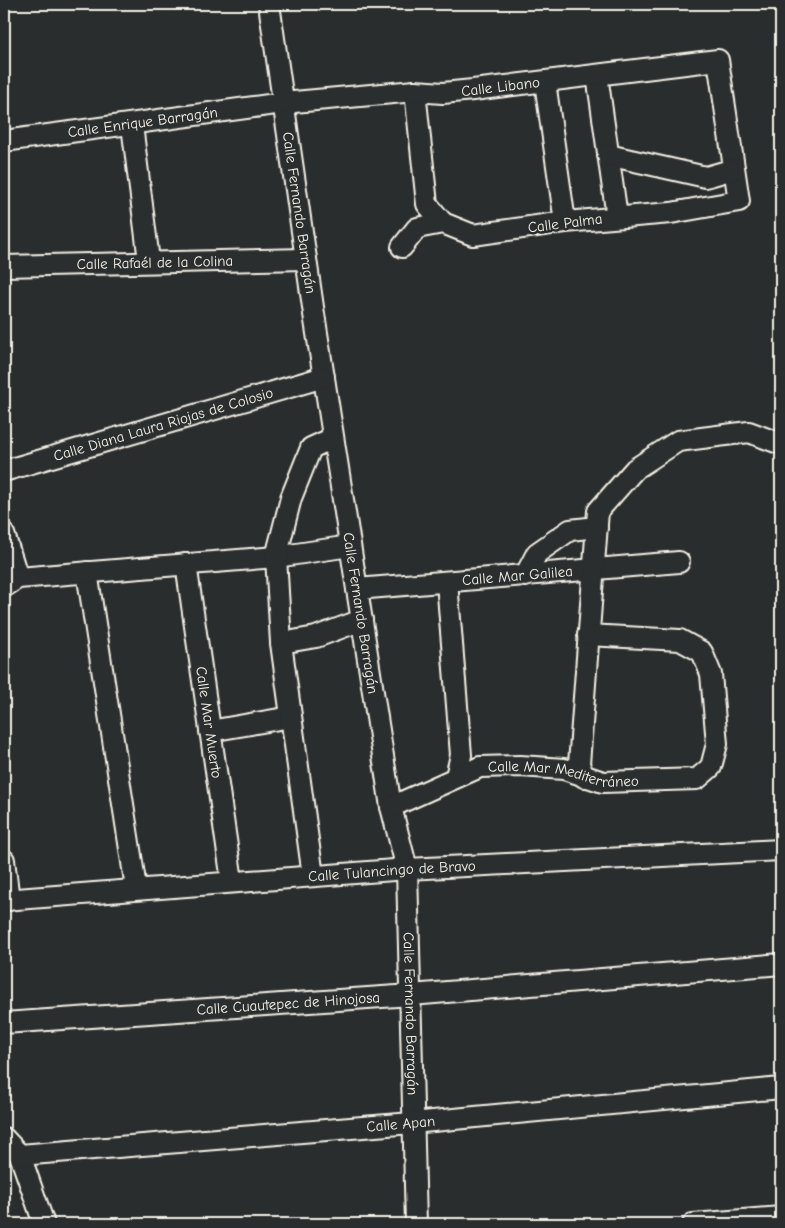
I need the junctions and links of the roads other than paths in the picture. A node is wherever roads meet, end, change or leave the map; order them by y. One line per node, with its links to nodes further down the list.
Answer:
1 (269, 4): 5 (street, Calle Fernando Barragán)
2 (597, 75): 3 (street, Calle Libano); 8 (street); 9 (street, Calle Libano)
3 (545, 82): 4 (street, Calle Libano); 11 (street)
4 (415, 91): 5 (street, Calle Libano); 12 (street)
5 (283, 103): 6 (street, Calle Enrique Barragán); 14 (street, Calle Fernando Barragán)
6 (132, 125): 7 (street, Calle Enrique Barragán); 15 (street)
7 (4, 142)
8 (608, 155): 9 (street); 10 (street)
9 (734, 169): 10 (street, Calle Palma)
10 (617, 217): 11 (street, Calle Palma)
11 (564, 222): 12 (street, Calle Palma)
12 (443, 223): 13 (street)
13 (402, 247)
14 (306, 259): 15 (street, Calle Rafaél de la Colina); 17 (street, Calle Fernando Barragán)
15 (149, 261): 16 (street, Calle Rafaél de la Colina)
16 (4, 266)
17 (324, 377): 18 (street, Calle Fernando Barragán); 20 (street, Calle Diana Laura Riojas de Colosio)
18 (333, 438): 23 (street, Calle Fernando Barragán); 24 (street)
19 (781, 444): 21 (street)
20 (4, 471)
21 (597, 527): 27 (street); 29 (street)
22 (4, 534): 31 (street)
23 (350, 546): 24 (street); 32 (street, Calle Fernando Barragán)
24 (276, 557): 26 (street); 35 (street)
25 (679, 562): 27 (street, Calle Mar Galilea)
26 (186, 564): 28 (street); 37 (street, Calle Mar Muerto)
27 (593, 570): 29 (street, Calle Mar Galilea); 34 (street)
28 (88, 572): 31 (street); 46 (street)
29 (525, 576): 30 (street, Calle Mar Galilea)
30 (447, 582): 32 (street, Calle Mar Galilea); 38 (street)
31 (11, 583)
32 (357, 589): 33 (street, Calle Fernando Barragán)
33 (362, 620): 35 (street); 40 (street, Calle Fernando Barragán)
34 (588, 634): 39 (street); 39 (street, Calle Mar Mediterráneo)
35 (281, 643): 36 (street)
36 (291, 717): 37 (street); 44 (street)
37 (210, 731): 45 (street, Calle Mar Muerto)
38 (456, 777): 39 (street, Calle Mar Mediterráneo); 40 (street, Calle Mar Mediterráneo)
39 (584, 777)
40 (391, 807): 43 (street, Calle Fernando Barragán)
41 (781, 850): 43 (street, Calle Tulancingo de Bravo)
42 (4, 860): 47 (street)
43 (407, 869): 44 (street, Calle Tulancingo de Bravo); 49 (street, Calle Fernando Barragán)
44 (314, 876): 45 (street, Calle Tulancingo de Bravo)
45 (232, 881): 46 (street, Calle Tulancingo de Bravo)
46 (136, 888): 47 (street, Calle Tulancingo de Bravo)
47 (6, 900)
48 (781, 964): 49 (street, Calle Cuautepec de Hinojosa)
49 (411, 995): 50 (street, Calle Cuautepec de Hinojosa); 52 (street, Calle Fernando Barragán)
50 (4, 1023)
51 (781, 1088): 52 (street, Calle Apan)
52 (412, 1123): 54 (street, Calle Apan); 57 (street, Calle Fernando Barragán)
53 (4, 1138): 54 (street)
54 (20, 1154): 56 (street)
55 (781, 1217): 58 (street)
56 (44, 1224)
57 (416, 1224)
58 (693, 1224)

